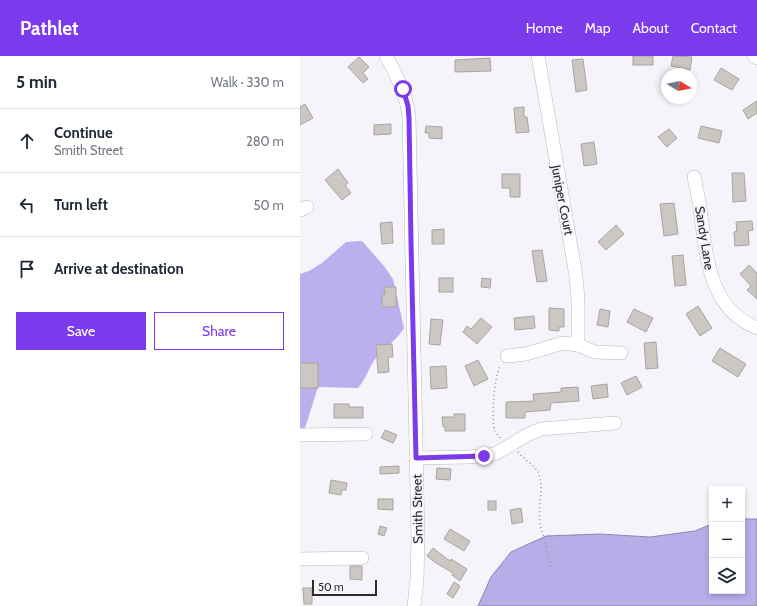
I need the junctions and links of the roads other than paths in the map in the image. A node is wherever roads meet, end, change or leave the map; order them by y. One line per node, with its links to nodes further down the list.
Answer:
1 (386, 56): 13 (street, Smith Street)
2 (538, 56): 7 (street, Juniper Court)
3 (754, 56): 4 (street)
4 (757, 58)
5 (694, 177): 6 (street, Sandy Lane)
6 (757, 328)
7 (578, 345): 8 (street); 9 (street)
8 (621, 353)
9 (507, 356)
10 (615, 423): 13 (street)
11 (366, 434): 12 (street)
12 (300, 435)
13 (416, 458): 16 (street, Smith Street)
14 (362, 558): 15 (street)
15 (300, 559)
16 (414, 606)

